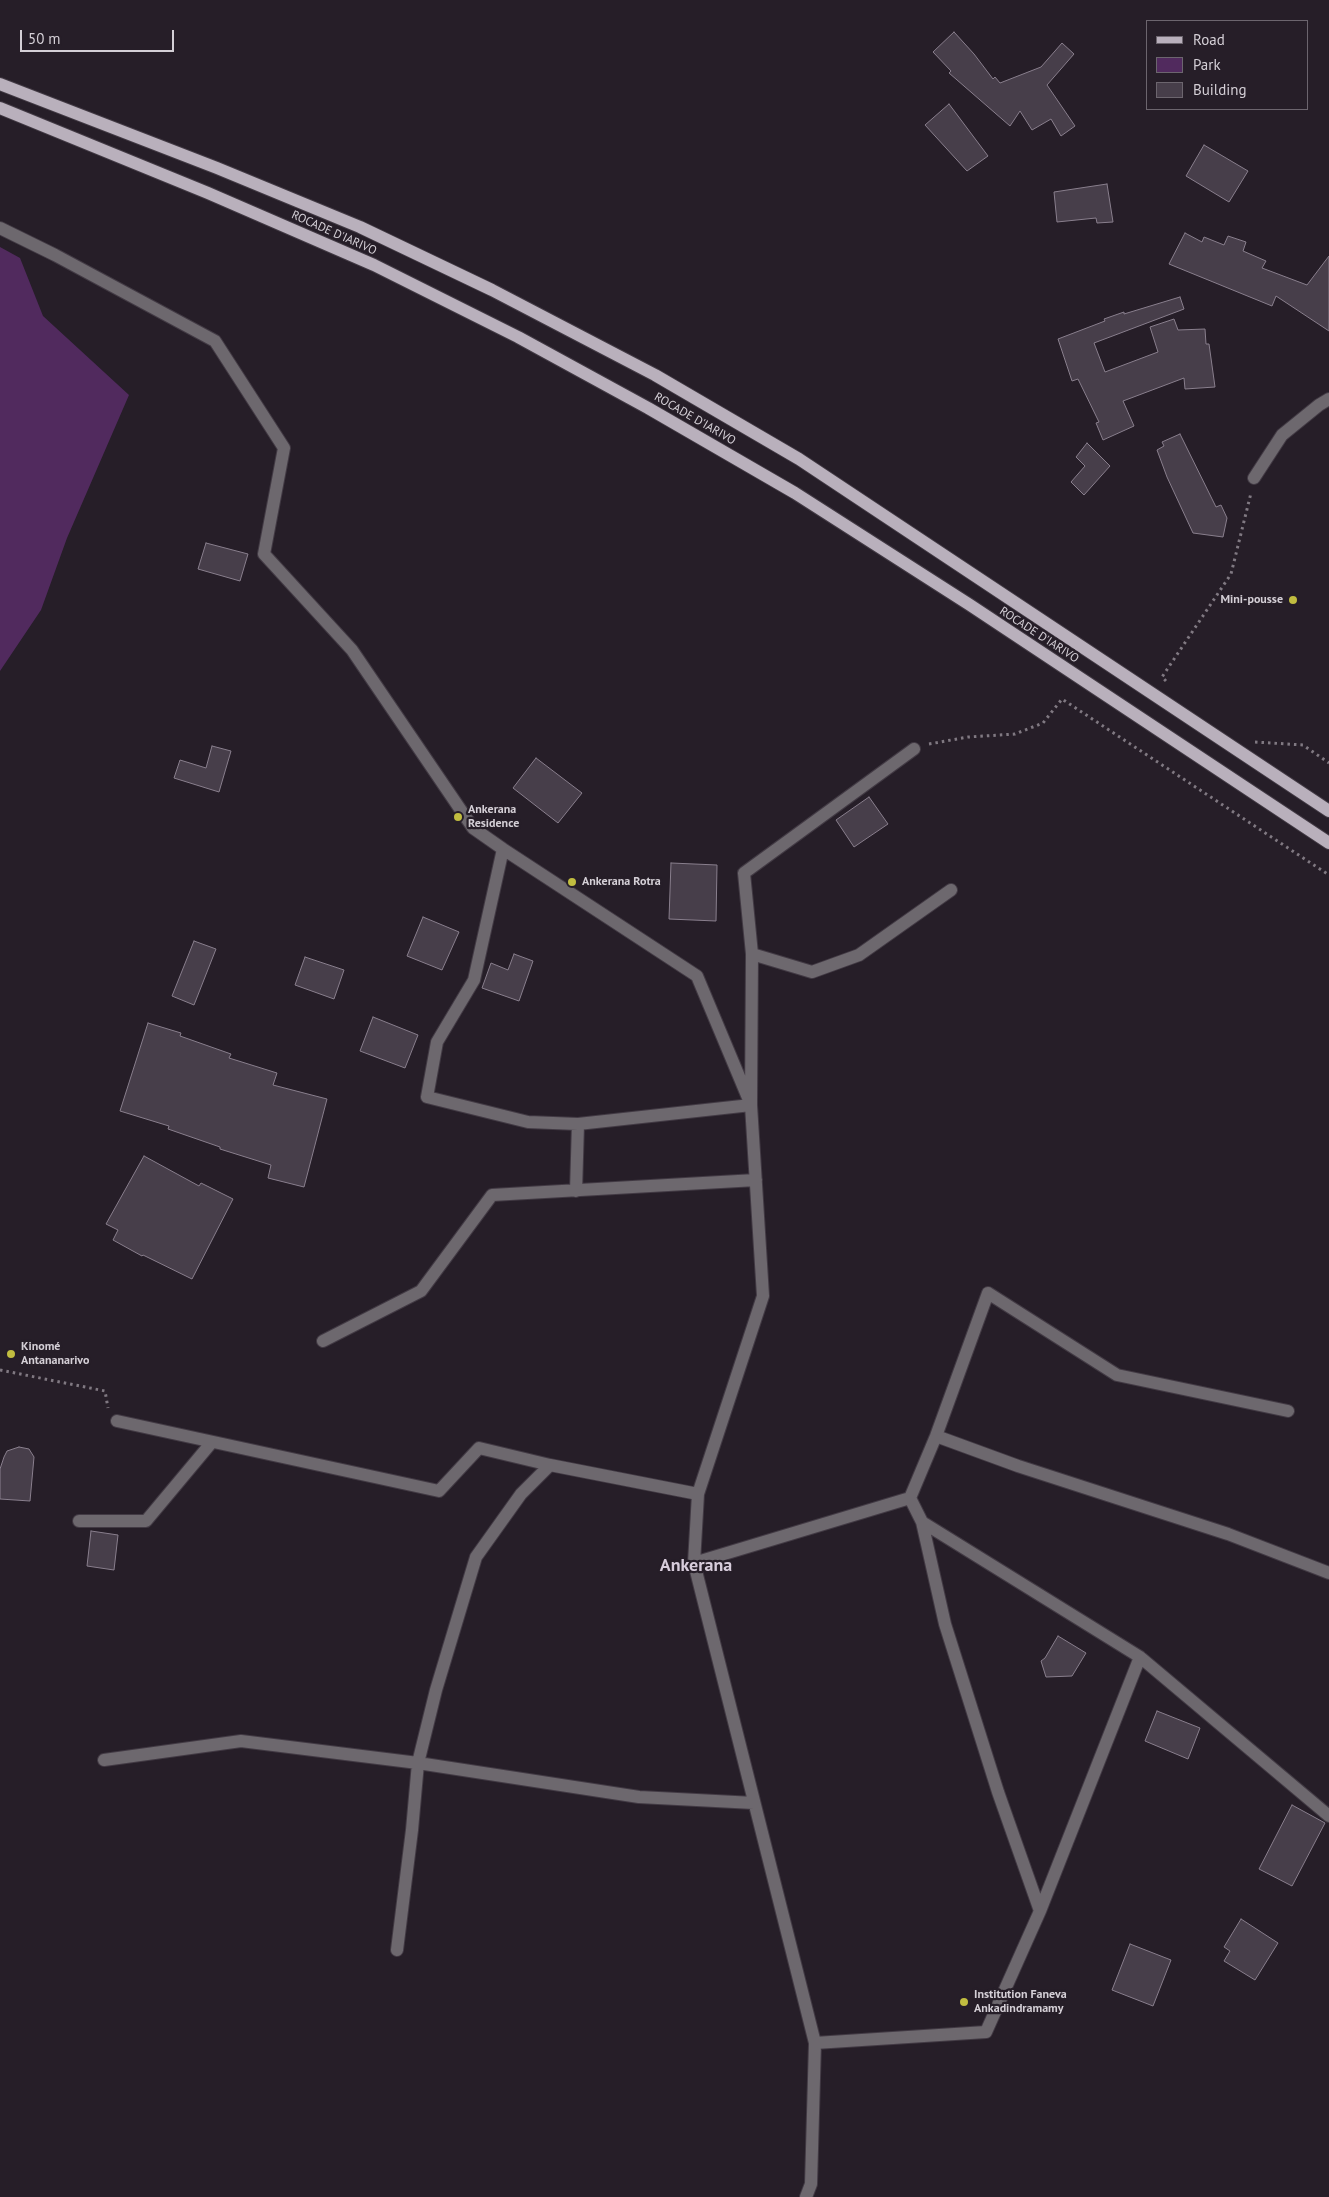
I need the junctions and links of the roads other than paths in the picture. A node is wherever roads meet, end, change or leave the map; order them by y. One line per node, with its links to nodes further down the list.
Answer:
1 (0, 84): 7 (main road, ROCADE D'IARIVO)
2 (0, 108): 8 (main road, ROCADE D'IARIVO)
3 (0, 228): 9 (street)
4 (1329, 399): 5 (street)
5 (1254, 478)
6 (914, 749): 11 (street)
7 (1329, 811)
8 (1329, 843)
9 (503, 849): 12 (street); 13 (street)
10 (951, 890): 11 (street)
11 (752, 954): 12 (street)
12 (751, 1105): 13 (street); 14 (street)
13 (578, 1124): 15 (street)
14 (756, 1180): 15 (street); 22 (street)
15 (576, 1191): 16 (street)
16 (323, 1341)
17 (1288, 1411): 19 (street)
18 (117, 1422): 20 (street)
19 (936, 1436): 23 (street); 27 (street)
20 (212, 1442): 21 (street); 24 (street)
21 (550, 1465): 22 (street); 30 (street)
22 (698, 1494): 26 (street)
23 (910, 1498): 25 (street); 26 (street)
24 (79, 1521)
25 (922, 1522): 28 (street); 33 (street)
26 (694, 1563): 31 (street)
27 (1329, 1573)
28 (1140, 1657): 32 (street); 33 (street)
29 (104, 1760): 30 (street)
30 (418, 1763): 31 (street); 34 (street)
31 (754, 1803): 35 (street)
32 (1329, 1816)
33 (1040, 1910): 35 (street)
34 (397, 1950)
35 (815, 2043): 36 (street)
36 (806, 2197)

